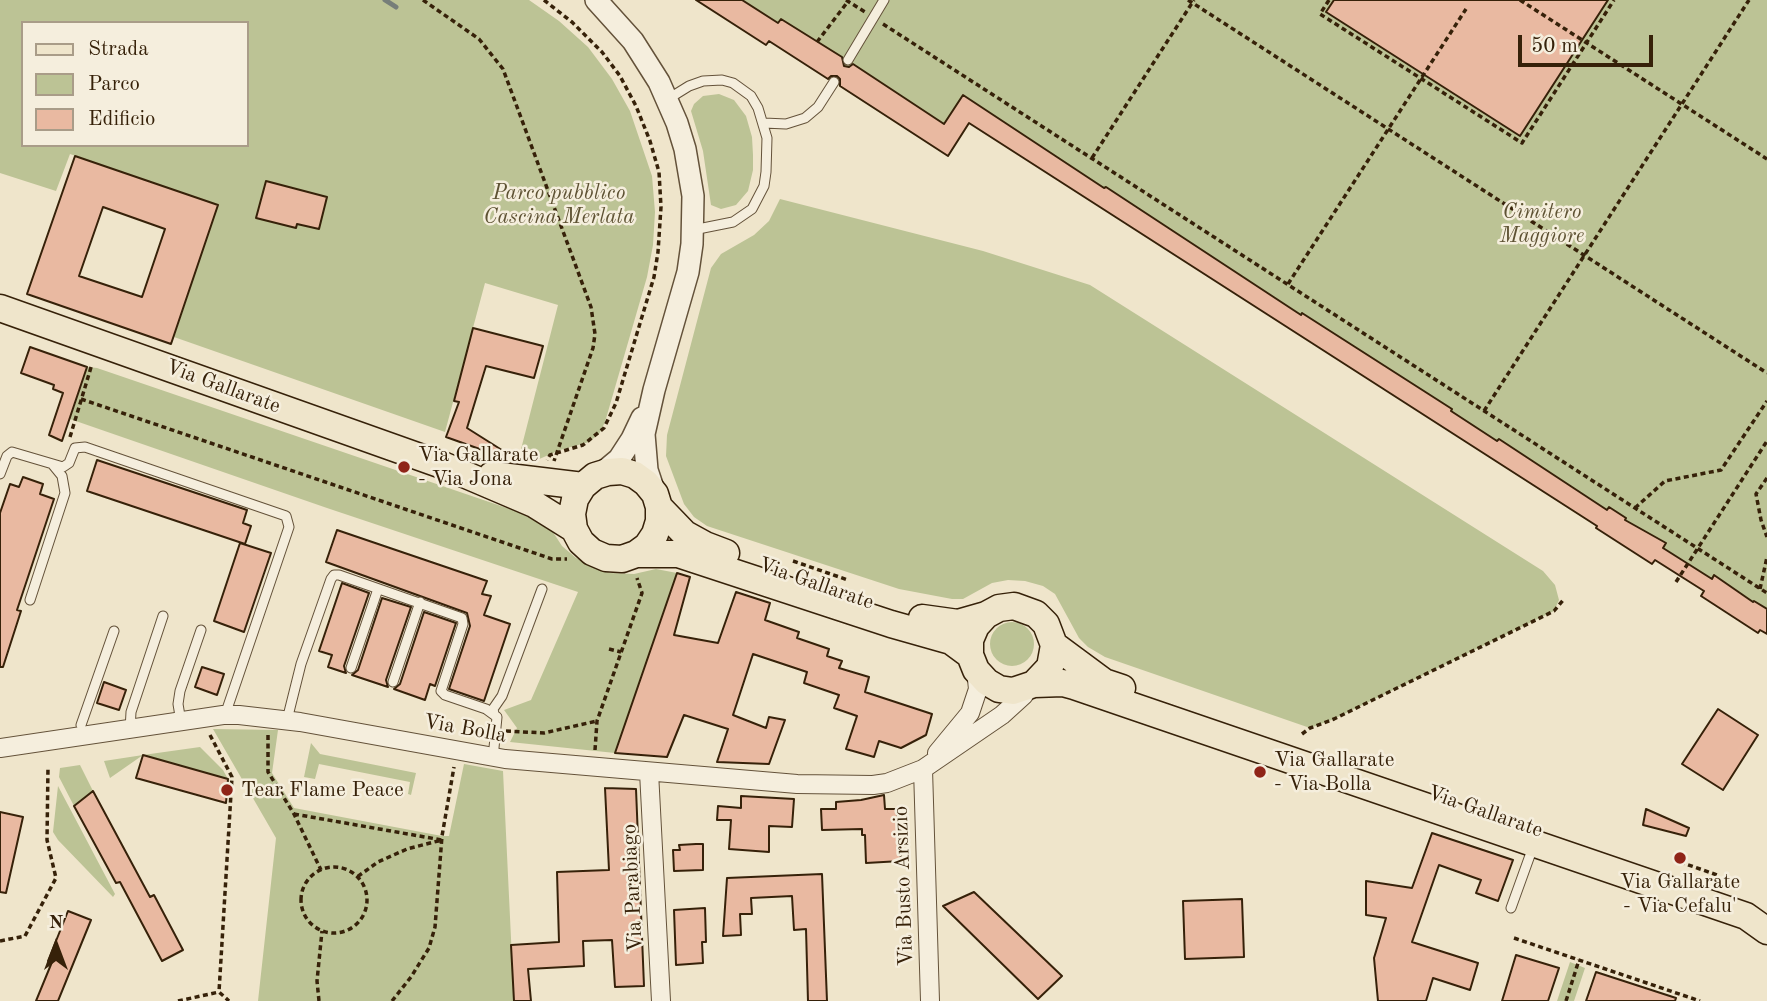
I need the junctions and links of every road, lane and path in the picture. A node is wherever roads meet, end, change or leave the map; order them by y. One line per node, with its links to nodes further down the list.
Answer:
1 (423, 0): 36 (path)
2 (544, 0): 36 (path)
3 (596, 0): 18 (street)
4 (848, 0): 12 (path); 13 (path)
5 (884, 0): 12 (lane)
6 (1329, 0): 16 (path)
7 (1521, 0): 14 (path)
8 (1614, 0): 14 (path)
9 (1749, 0): 19 (path)
10 (1191, 1): 21 (path); 22 (path)
11 (1466, 9): 16 (path)
12 (873, 17): 15 (lane); 22 (path)
13 (817, 42)
14 (1587, 43): 16 (path); 19 (path)
15 (848, 60)
16 (1421, 78): 21 (path)
17 (834, 82): 20 (lane)
18 (668, 99): 20 (lane); 24 (street)
19 (1682, 104): 23 (path); 25 (path)
20 (764, 123): 24 (lane)
21 (1388, 129): 25 (path); 26 (path)
22 (1092, 158): 26 (path)
23 (1767, 159)
24 (693, 230): 30 (street)
25 (1585, 255): 29 (path); 33 (path)
26 (1288, 284): 33 (path)
27 (0, 308): 39 (main road, Via Gallarate)
28 (92, 362): 31 (path)
29 (1767, 373)
30 (654, 390): 43 (street); 44 (street)
31 (81, 399): 35 (path); 50 (path)
32 (1767, 401): 45 (path)
33 (1484, 411): 45 (path)
34 (1767, 441): 48 (path)
35 (75, 449): 38 (lane); 74 (lane)
36 (557, 452): 37 (path); 40 (path)
37 (554, 461)
38 (48, 462): 41 (lane); 60 (lane)
39 (445, 466): 43 (main road, Via Gallarate); 46 (main road, Via Gallarate)
40 (543, 468)
41 (0, 474)
42 (1767, 478): 47 (path)
43 (592, 480): 44 (main road, Via Gallarate); 46 (main road)
44 (657, 501): 52 (main road); 62 (main road, Via Gallarate)
45 (1635, 508): 48 (path)
46 (574, 528): 52 (main road, Via Gallarate)
47 (1767, 537)
48 (1698, 548): 54 (path); 57 (path)
49 (1767, 557): 57 (path)
50 (576, 559)
51 (793, 561): 53 (path)
52 (635, 563): 68 (path); 69 (main road, Via Gallarate)
53 (848, 580)
54 (1676, 582)
55 (378, 589): 61 (lane); 70 (lane); 75 (lane)
56 (542, 589): 73 (lane)
57 (1760, 589): 58 (path)
58 (1767, 593)
59 (1564, 599): 82 (path)
60 (30, 600)
61 (420, 602): 71 (lane); 73 (lane)
62 (986, 615): 66 (main road, Via Gallarate); 69 (main road)
63 (163, 616): 79 (lane)
64 (201, 629): 77 (lane)
65 (114, 631): 78 (lane)
66 (1054, 645): 72 (main road); 98 (main road, Via Gallarate)
67 (610, 649): 68 (path)
68 (621, 652): 76 (path)
69 (973, 663): 72 (main road, Via Gallarate); 89 (street, Via Bolla)
70 (351, 668)
71 (393, 682)
72 (1031, 686): 89 (street, Via Bolla); 93 (main road, Via Gallarate)
73 (494, 714): 80 (lane)
74 (225, 715): 75 (street, Via Bolla); 77 (street, Via Bolla)
75 (288, 720): 86 (street, Via Bolla)
76 (597, 721): 80 (path); 85 (path)
77 (181, 722): 79 (street, Via Bolla)
78 (81, 725)
79 (130, 730): 84 (street, Via Bolla)
80 (497, 731): 86 (lane)
81 (268, 733): 91 (path)
82 (1302, 734)
83 (210, 735): 105 (path)
84 (0, 748)
85 (595, 755)
86 (493, 758): 90 (street, Via Bolla)
87 (454, 767): 92 (path)
88 (48, 768): 103 (path)
89 (923, 769): 90 (street, Via Bolla); 111 (street, Via Busto Arsizio)
90 (649, 772): 110 (street, Via Parabiago)
91 (294, 814): 92 (path); 95 (path)
92 (442, 840): 97 (path); 109 (path)
93 (1534, 844): 99 (lane, Via Gallarate); 101 (main road, Via Gallarate)
94 (1680, 862): 96 (path)
95 (321, 870): 97 (path); 100 (path)
96 (1720, 876)
97 (357, 877): 100 (path)
98 (1767, 907)
99 (1511, 908)
100 (322, 931): 108 (path)
101 (1767, 931)
102 (1514, 938): 104 (path)
103 (0, 941)
104 (1579, 960): 112 (path); 113 (path)
105 (219, 992): 106 (path); 107 (path)
106 (178, 1001)
107 (229, 1001)
108 (319, 1001)
109 (392, 1001)
110 (662, 1001)
111 (930, 1001)
112 (1566, 1001)
113 (1700, 1001)

